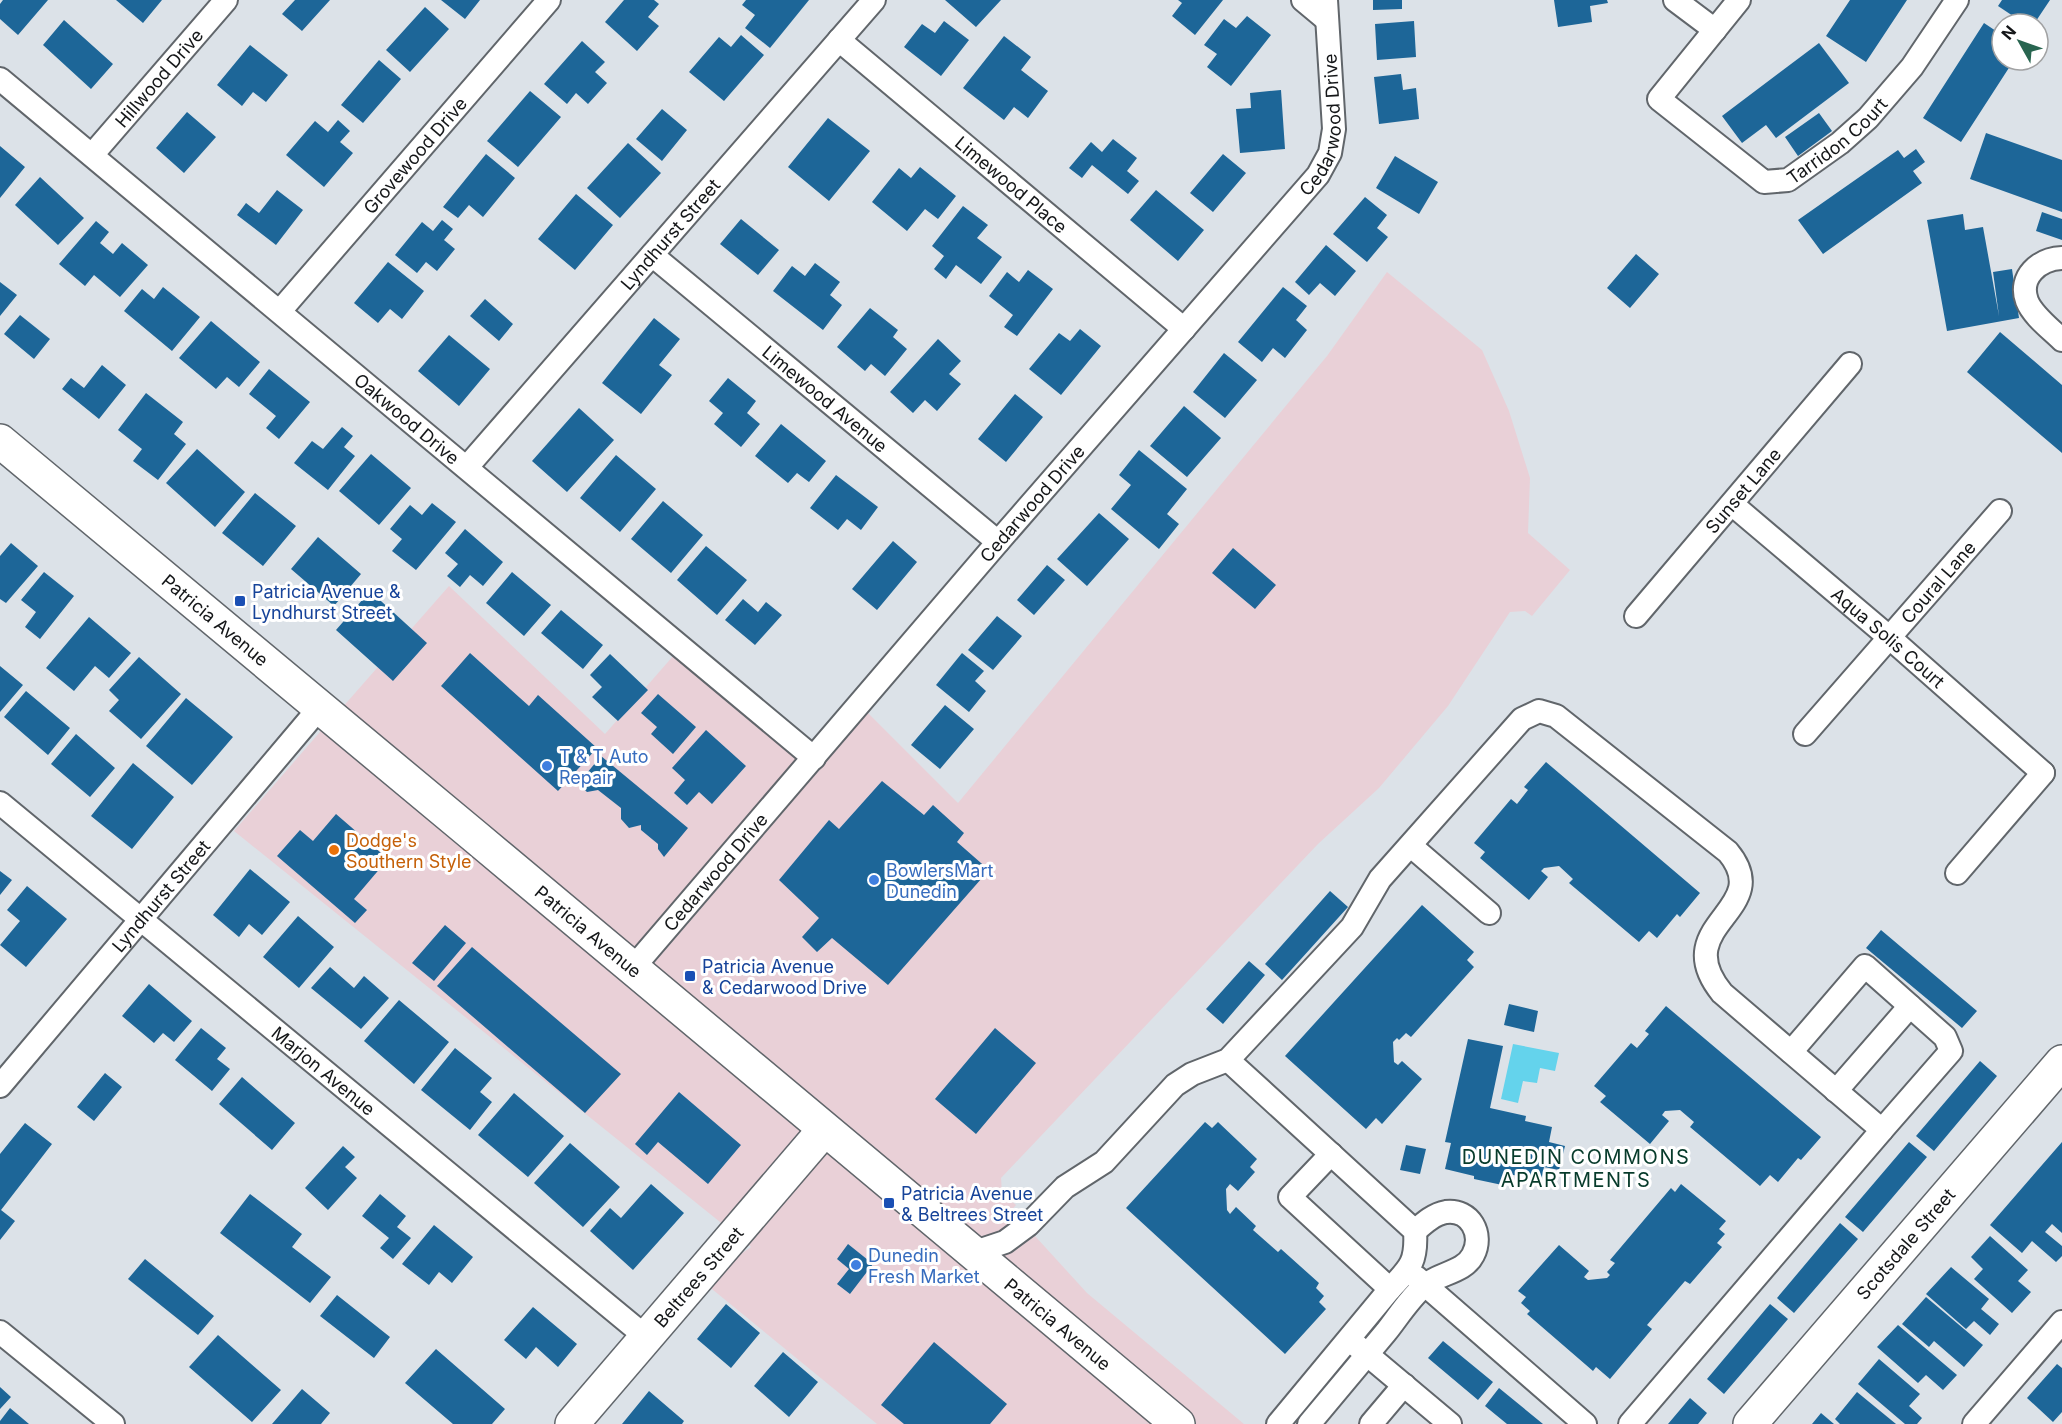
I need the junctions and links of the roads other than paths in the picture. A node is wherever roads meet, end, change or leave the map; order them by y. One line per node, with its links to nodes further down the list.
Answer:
1 (226, 0): 12 (street, Hillwood Drive)
2 (549, 0): 15 (street, Grovewood Drive)
3 (874, 0): 10 (street, Lyndhurst Street)
4 (1303, 0): 8 (street)
5 (1675, 0): 9 (street)
6 (1739, 0): 9 (street)
7 (1957, 0): 9 (street, Tarridon Court)
8 (1327, 10): 16 (street, Cedarwood Drive)
9 (1715, 30)
10 (839, 40): 13 (street, Lyndhurst Street); 16 (street, Limewood Place)
11 (0, 79): 12 (street, Oakwood Drive)
12 (92, 155): 15 (street, Oakwood Drive)
13 (652, 255): 20 (street, Lyndhurst Street); 23 (street, Limewood Avenue)
14 (2062, 258): 17 (street)
15 (280, 311): 20 (street, Oakwood Drive)
16 (1184, 329): 23 (street, Cedarwood Drive)
17 (2062, 340)
18 (1850, 364): 21 (street, Sunset Lane)
19 (0, 441): 26 (street, Patricia Avenue)
20 (467, 467): 28 (street, Oakwood Drive)
21 (1733, 505): 24 (street, Sunset Lane); 25 (street, Aqua Solis Court)
22 (2000, 511): 25 (street, Coural Lane)
23 (999, 542): 28 (street, Cedarwood Drive)
24 (1636, 616)
25 (1890, 638): 27 (street, Coural Lane); 29 (street, Aqua Solis Court)
26 (321, 706): 34 (street, Lyndhurst Street); 35 (street, Patricia Avenue)
27 (1805, 734)
28 (814, 758): 35 (street, Cedarwood Drive)
29 (2052, 773): 32 (street)
30 (0, 803): 34 (street, Marjon Avenue)
31 (1411, 846): 33 (street); 37 (street); 38 (street)
32 (1957, 873)
33 (1489, 913)
34 (140, 918): 40 (street, Lyndhurst Street); 51 (street, Marjon Avenue)
35 (632, 969): 42 (street, Patricia Avenue)
36 (1910, 1006): 37 (street); 41 (street); 43 (street)
37 (1791, 1052): 41 (street)
38 (1227, 1060): 44 (street); 46 (street)
39 (2062, 1062): 64 (street, Scotsdale Street)
40 (0, 1086)
41 (1836, 1091): 43 (street)
42 (824, 1130): 46 (street, Patricia Avenue); 51 (street, Beltrees Street)
43 (1882, 1130): 63 (street)
44 (1331, 1154): 45 (street); 48 (street)
45 (1415, 1231): 47 (street); 47 (street)
46 (972, 1253): 57 (street, Patricia Avenue)
47 (1417, 1277): 48 (street); 53 (street); 62 (street)
48 (1390, 1288): 52 (street)
49 (2062, 1322): 65 (street)
50 (0, 1332): 55 (street)
51 (646, 1338): 56 (street, Beltrees Street)
52 (1350, 1339): 53 (street); 58 (street)
53 (1367, 1354): 54 (street); 59 (street)
54 (1404, 1385): 60 (street); 61 (street)
55 (113, 1424)
56 (572, 1424)
57 (1178, 1424)
58 (1278, 1424)
59 (1309, 1424)
60 (1371, 1424)
61 (1450, 1424)
62 (1585, 1424)
63 (1630, 1424)
64 (1750, 1424)
65 (1974, 1424)

